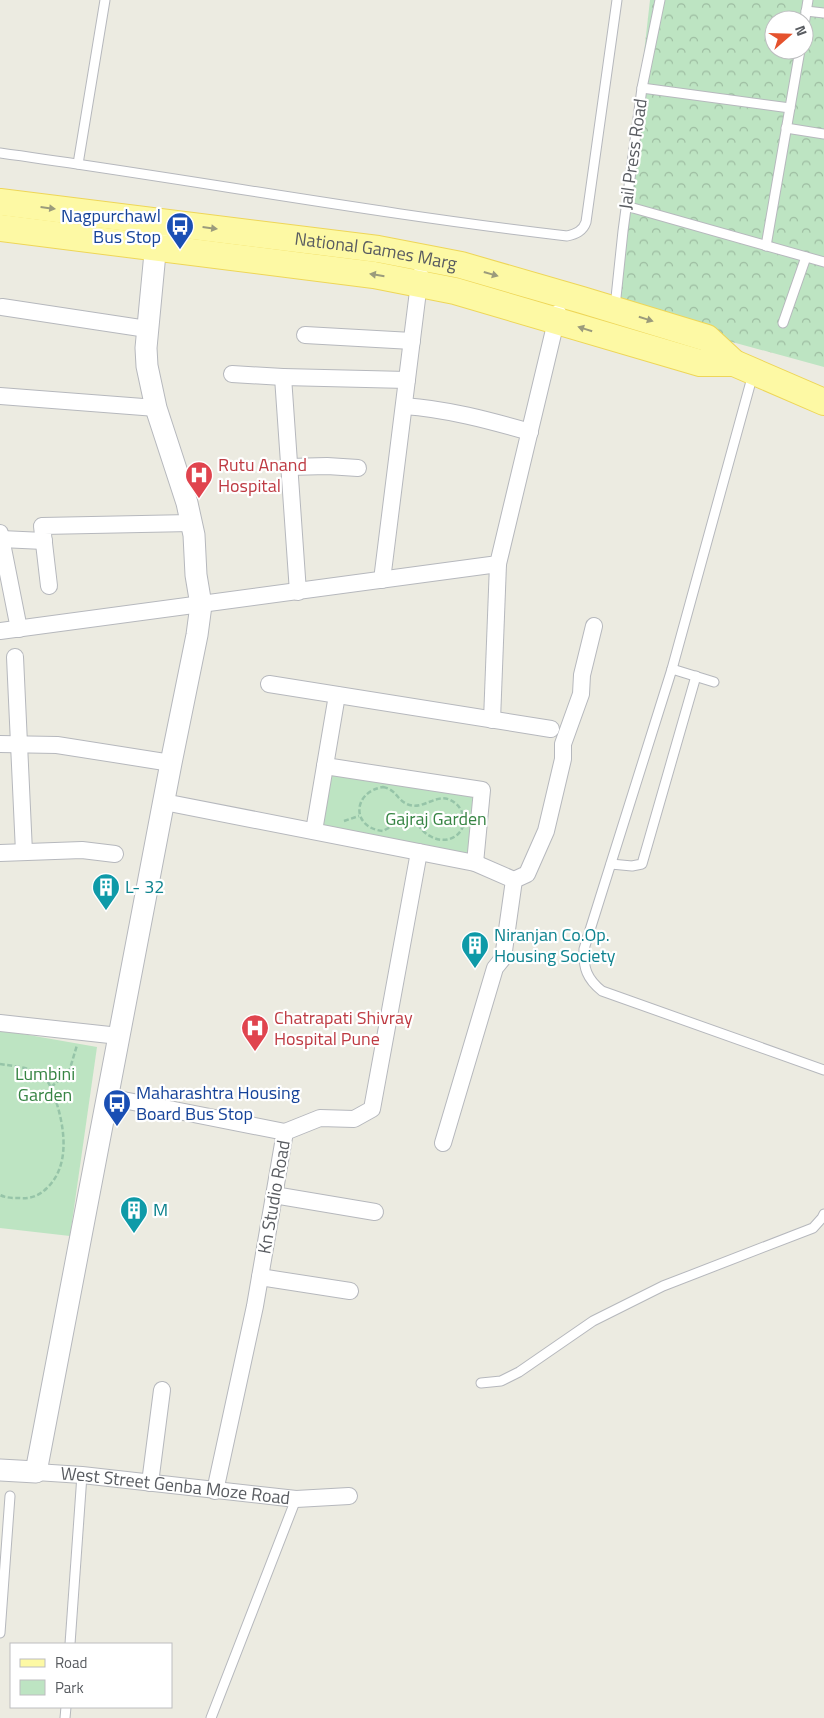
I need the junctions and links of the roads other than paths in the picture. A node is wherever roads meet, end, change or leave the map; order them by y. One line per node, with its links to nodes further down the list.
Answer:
1 (105, 0): 10 (lane)
2 (617, 0): 10 (lane)
3 (660, 0): 5 (lane, Jail Press Road)
4 (798, 60): 6 (lane)
5 (642, 88): 6 (lane); 12 (lane, Jail Press Road)
6 (790, 108): 7 (lane)
7 (786, 128): 8 (lane); 15 (lane)
8 (824, 134)
9 (0, 153): 10 (lane)
10 (78, 164)
11 (0, 202): 13 (main road, National Games Marg, one-way to 13)
12 (626, 206): 15 (lane); 23 (lane, Jail Press Road)
13 (158, 222): 16 (street); 17 (main road, National Games Marg, one-way to 17)
14 (0, 228): 16 (main road, National Games Marg)
15 (766, 246): 18 (lane)
16 (155, 247): 20 (main road, National Games Marg, one-way to 16); 26 (street)
17 (424, 257): 20 (street); 21 (main road, National Games Marg, one-way to 21)
18 (806, 257): 19 (lane); 25 (lane)
19 (824, 262)
20 (418, 283): 24 (main road, National Games Marg); 28 (street)
21 (562, 294): 23 (main road, National Games Marg); 24 (street)
22 (2, 306): 26 (street)
23 (615, 310): 29 (main road, National Games Marg, one-way to 29)
24 (556, 320): 29 (main road, National Games Marg, one-way to 24); 37 (street)
25 (783, 323)
26 (147, 330): 36 (street)
27 (305, 335): 28 (street)
28 (412, 341): 32 (street)
29 (744, 367): 34 (main road, National Games Marg); 52 (lane)
30 (232, 374): 31 (street)
31 (283, 376): 32 (street); 38 (street)
32 (407, 380): 35 (street)
33 (0, 396): 36 (street)
34 (824, 402)
35 (404, 406): 37 (street); 44 (street)
36 (156, 408): 40 (street)
37 (530, 432): 43 (street)
38 (289, 468): 39 (street); 46 (street)
39 (358, 468)
40 (191, 523): 42 (street); 47 (street)
41 (0, 536): 42 (street); 49 (street)
42 (44, 541): 45 (street)
43 (498, 564): 44 (street); 57 (street)
44 (382, 580): 46 (street)
45 (49, 586)
46 (298, 592): 47 (street)
47 (201, 605): 49 (street); 61 (street)
48 (594, 626): 71 (street)
49 (19, 629): 50 (street)
50 (0, 631)
51 (15, 657): 60 (street)
52 (672, 669): 53 (lane); 70 (lane)
53 (696, 676): 54 (lane); 70 (lane)
54 (714, 682)
55 (269, 684): 56 (street)
56 (337, 695): 57 (street); 62 (street)
57 (492, 720): 58 (street)
58 (551, 729)
59 (0, 744): 60 (street)
60 (20, 744): 61 (street); 66 (street)
61 (171, 763): 63 (street)
62 (325, 766): 64 (street); 69 (street)
63 (164, 802): 64 (street); 73 (street)
64 (314, 831): 67 (street)
65 (0, 852): 66 (street)
66 (24, 852): 68 (street)
67 (419, 852): 69 (street); 76 (street, Kn Studio Road)
68 (115, 854)
69 (475, 863): 71 (street)
70 (611, 864): 74 (lane)
71 (514, 880): 77 (street)
72 (0, 1024): 73 (street)
73 (119, 1036): 75 (street)
74 (824, 1070)
75 (108, 1097): 76 (street); 86 (street)
76 (285, 1132): 78 (street, Kn Studio Road)
77 (442, 1143)
78 (274, 1196): 79 (street); 81 (street, Kn Studio Road)
79 (375, 1212)
80 (824, 1214): 83 (lane)
81 (260, 1276): 82 (street); 89 (street, Kn Studio Road)
82 (350, 1291)
83 (481, 1383)
84 (162, 1390): 88 (street)
85 (0, 1470): 86 (street, West Street Genba Moze Road)
86 (36, 1472): 87 (street, West Street Genba Moze Road)
87 (82, 1475): 88 (street, West Street Genba Moze Road); 94 (lane)
88 (150, 1483): 89 (street, West Street Genba Moze Road)
89 (215, 1491): 92 (street, West Street Genba Moze Road)
90 (10, 1496): 93 (lane)
91 (350, 1496): 92 (street, West Street Genba Moze Road)
92 (296, 1499): 95 (lane)
93 (0, 1633)
94 (70, 1643)
95 (211, 1718)

